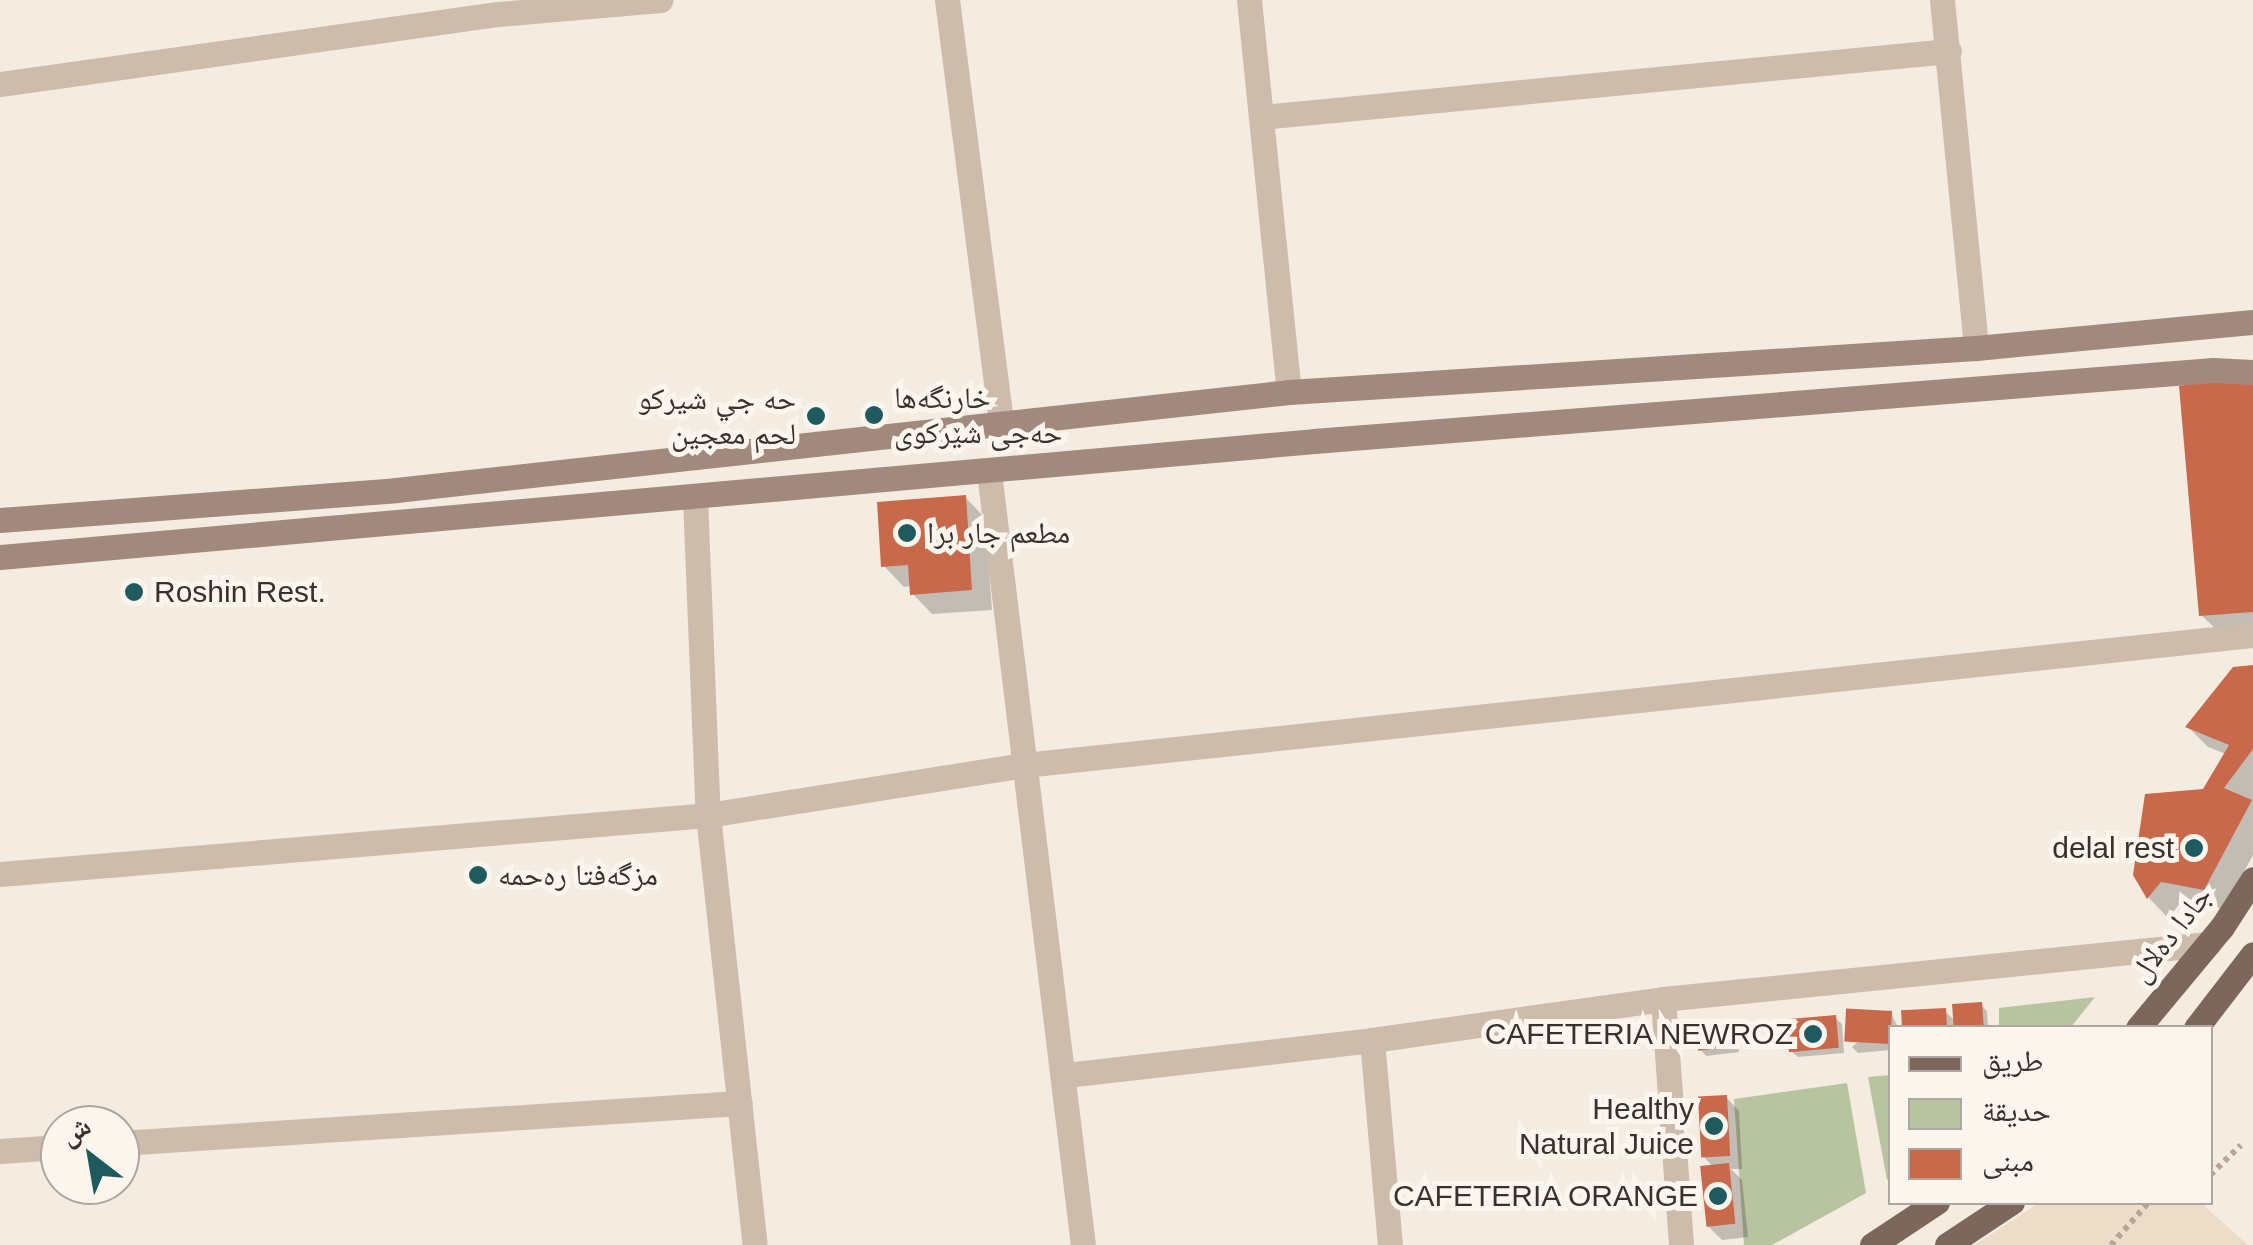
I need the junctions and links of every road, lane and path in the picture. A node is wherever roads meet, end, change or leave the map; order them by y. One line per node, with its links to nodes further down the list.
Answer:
1 (660, 0): 5 (street)
2 (947, 0): 13 (street)
3 (1249, 0): 8 (street)
4 (1942, 0): 6 (street)
5 (497, 7): 7 (street)
6 (1949, 51): 8 (street); 10 (street)
7 (0, 84)
8 (1261, 117): 12 (street)
9 (2253, 322): 10 (main road)
10 (1976, 348): 12 (main road)
11 (2253, 372): 14 (main road)
12 (1289, 392): 13 (main road)
13 (1001, 423): 16 (main road)
14 (989, 472): 15 (main road); 19 (street)
15 (696, 498): 17 (main road); 20 (street)
16 (0, 520)
17 (0, 557)
18 (2253, 635): 19 (street)
19 (1024, 765): 20 (street); 29 (street)
20 (708, 815): 21 (street); 30 (street)
21 (0, 874)
22 (2253, 879): 23 (main road, جادا دەلال)
23 (2208, 944): 25 (street); 26 (main road, جادا دەلال)
24 (2253, 954): 27 (main road)
25 (1663, 999): 28 (street); 42 (street)
26 (2140, 1025)
27 (2198, 1025)
28 (1372, 1040): 29 (street); 41 (street)
29 (1066, 1075): 40 (street)
30 (740, 1103): 31 (street); 39 (street)
31 (140, 1142)
32 (2240, 1145): 35 (path)
33 (40, 1148): 34 (street)
34 (0, 1151)
35 (2213, 1172)
36 (1932, 1205): 43 (main road)
37 (2007, 1205): 44 (main road)
38 (2146, 1205): 45 (path)
39 (754, 1245)
40 (1083, 1245)
41 (1390, 1245)
42 (1681, 1245)
43 (1872, 1245)
44 (1947, 1245)
45 (2110, 1245)

